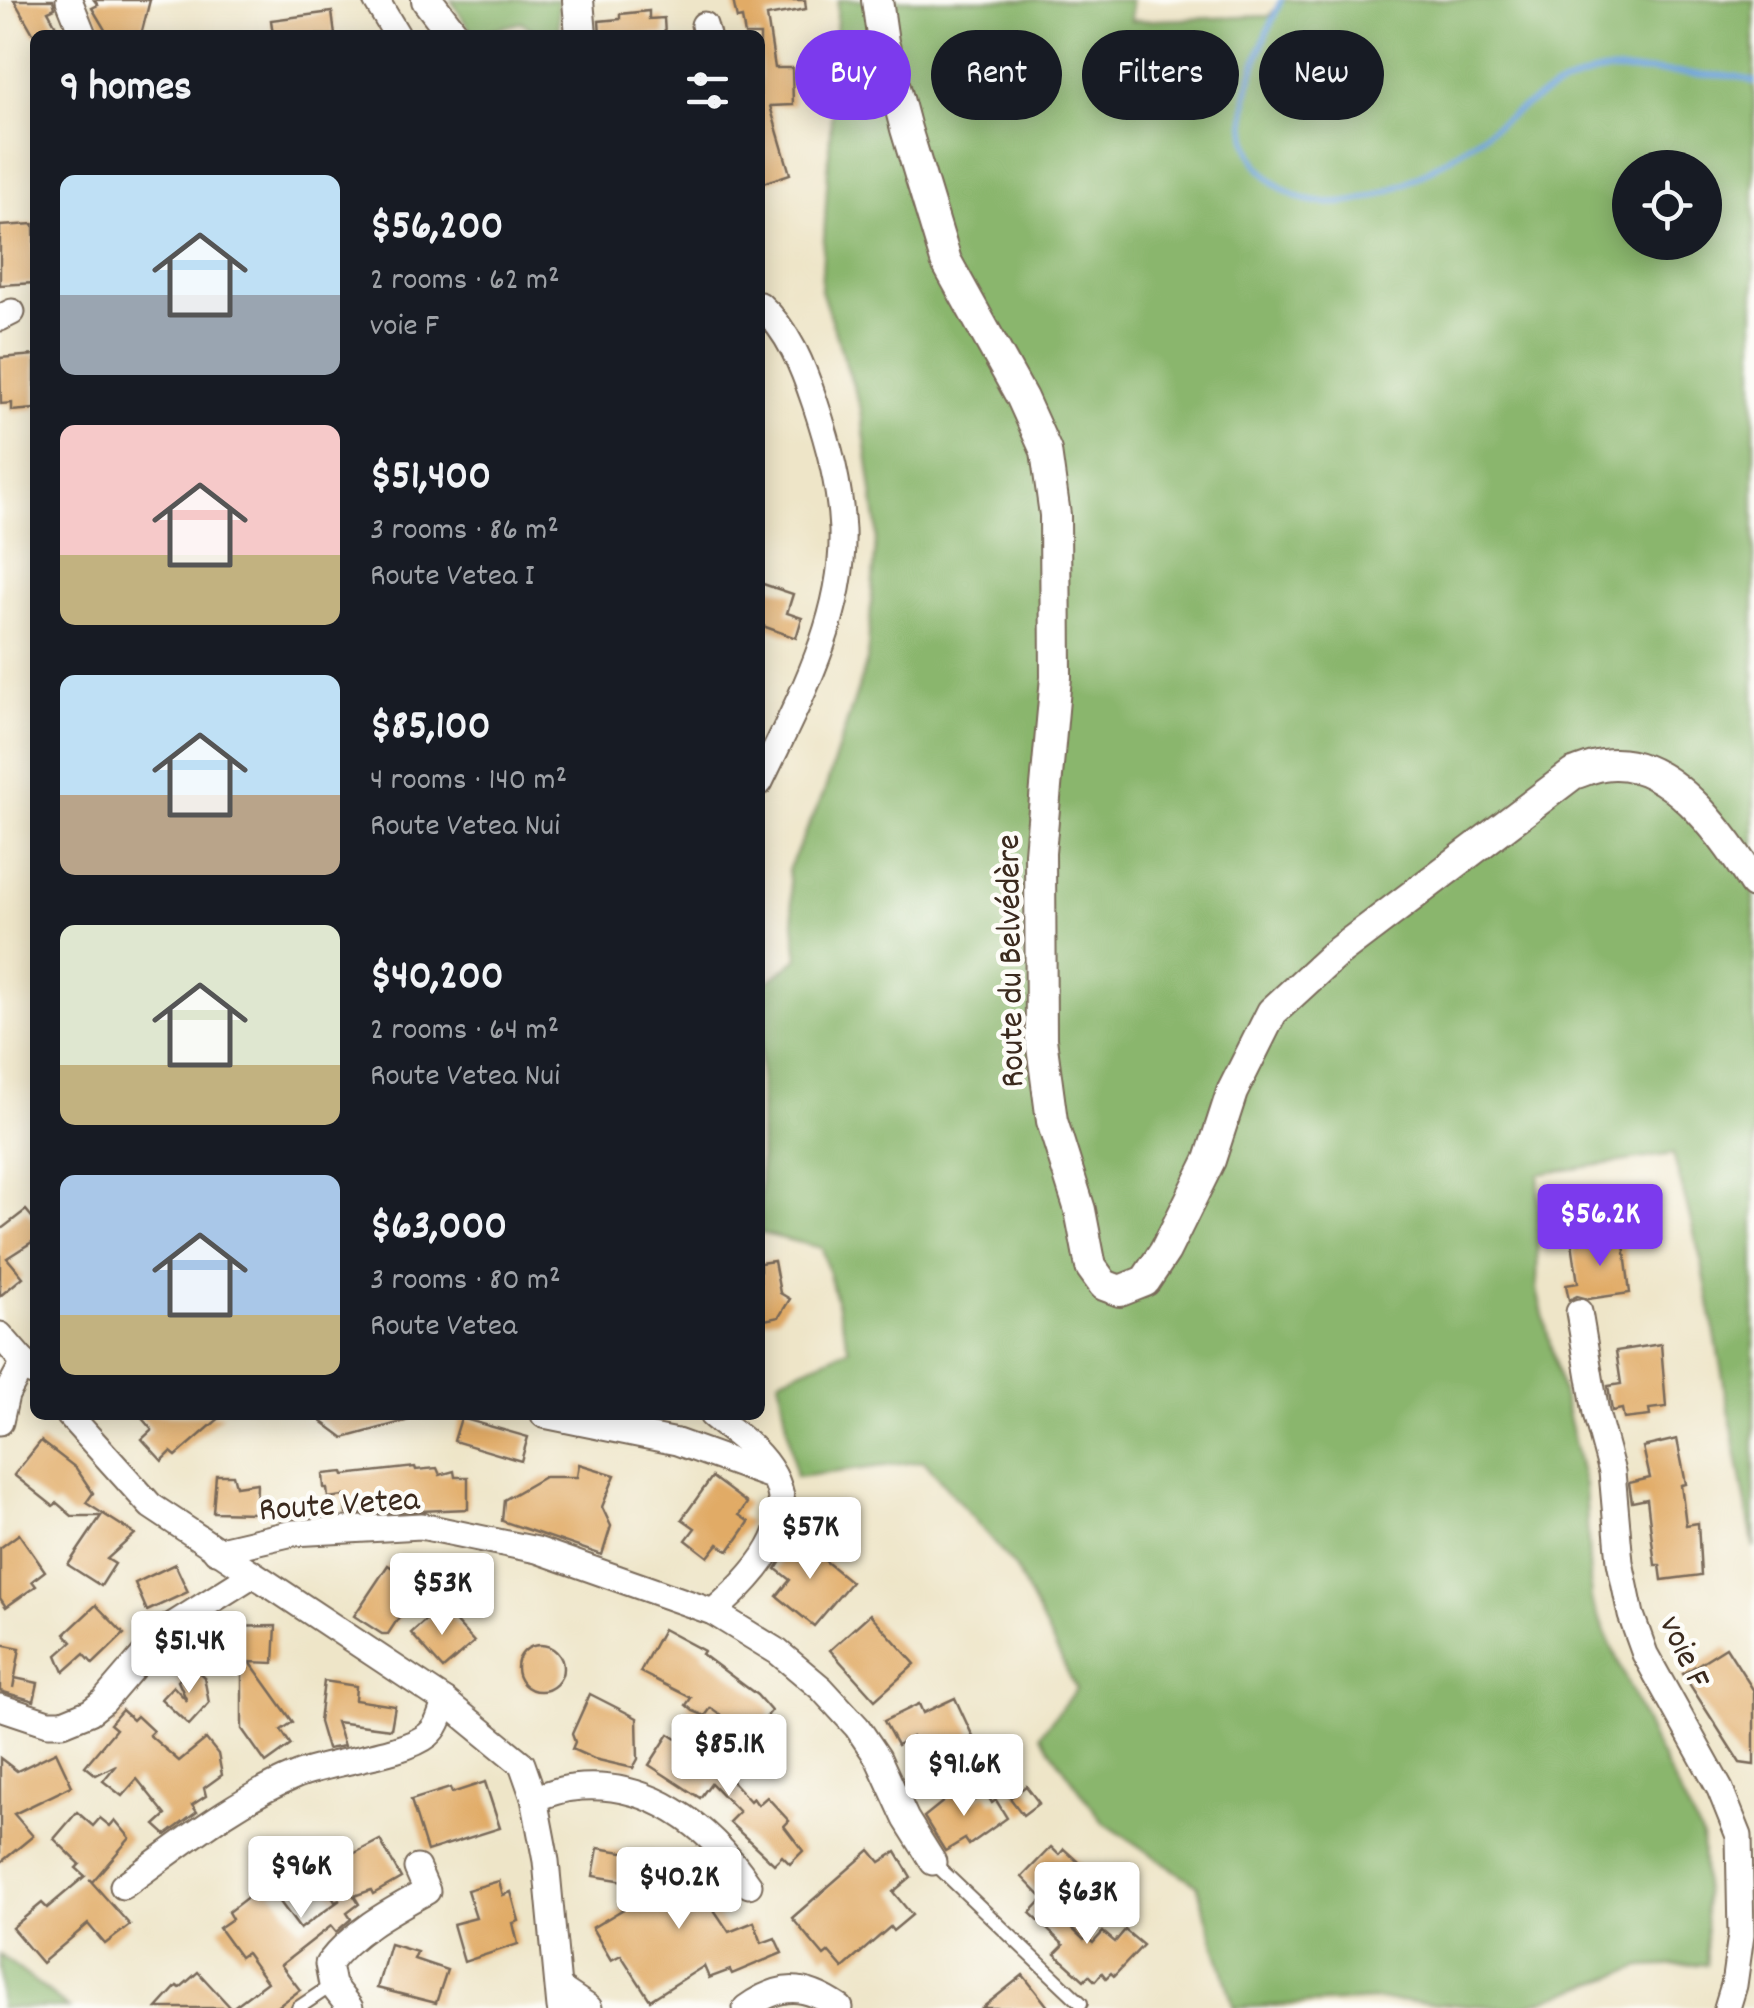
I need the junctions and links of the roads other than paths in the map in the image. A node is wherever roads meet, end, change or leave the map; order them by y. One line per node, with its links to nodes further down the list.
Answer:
1 (69, 0): 6 (street)
2 (376, 0): 7 (street)
3 (427, 0): 8 (street)
4 (578, 0): 9 (street)
5 (877, 0): 12 (street, Route du Belvédère)
6 (80, 30)
7 (394, 30)
8 (450, 30)
9 (581, 30)
10 (765, 311): 11 (street)
11 (765, 766)
12 (1754, 883)
13 (1578, 1312): 41 (street, voie F)
14 (0, 1335): 15 (street)
15 (29, 1368): 20 (street)
16 (74, 1420): 23 (street)
17 (569, 1420): 22 (street)
18 (718, 1420): 21 (street)
19 (737, 1420): 21 (street)
20 (0, 1422)
21 (744, 1442): 22 (street)
22 (774, 1477): 25 (street)
23 (216, 1552): 24 (street); 25 (street, Route Vetea)
24 (252, 1576): 26 (street); 27 (street)
25 (713, 1612): 29 (street, Route Vetea)
26 (445, 1701): 28 (street); 32 (street)
27 (0, 1707)
28 (534, 1798): 31 (street); 34 (street)
29 (932, 1862): 35 (lane)
30 (417, 1868): 33 (street)
31 (749, 1885)
32 (123, 1886)
33 (330, 1974): 36 (lane); 37 (street)
34 (560, 1998): 38 (street)
35 (1081, 2003)
36 (298, 2008)
37 (350, 2008)
38 (589, 2008)
39 (746, 2008): 40 (street)
40 (840, 2008)
41 (1727, 2008)

